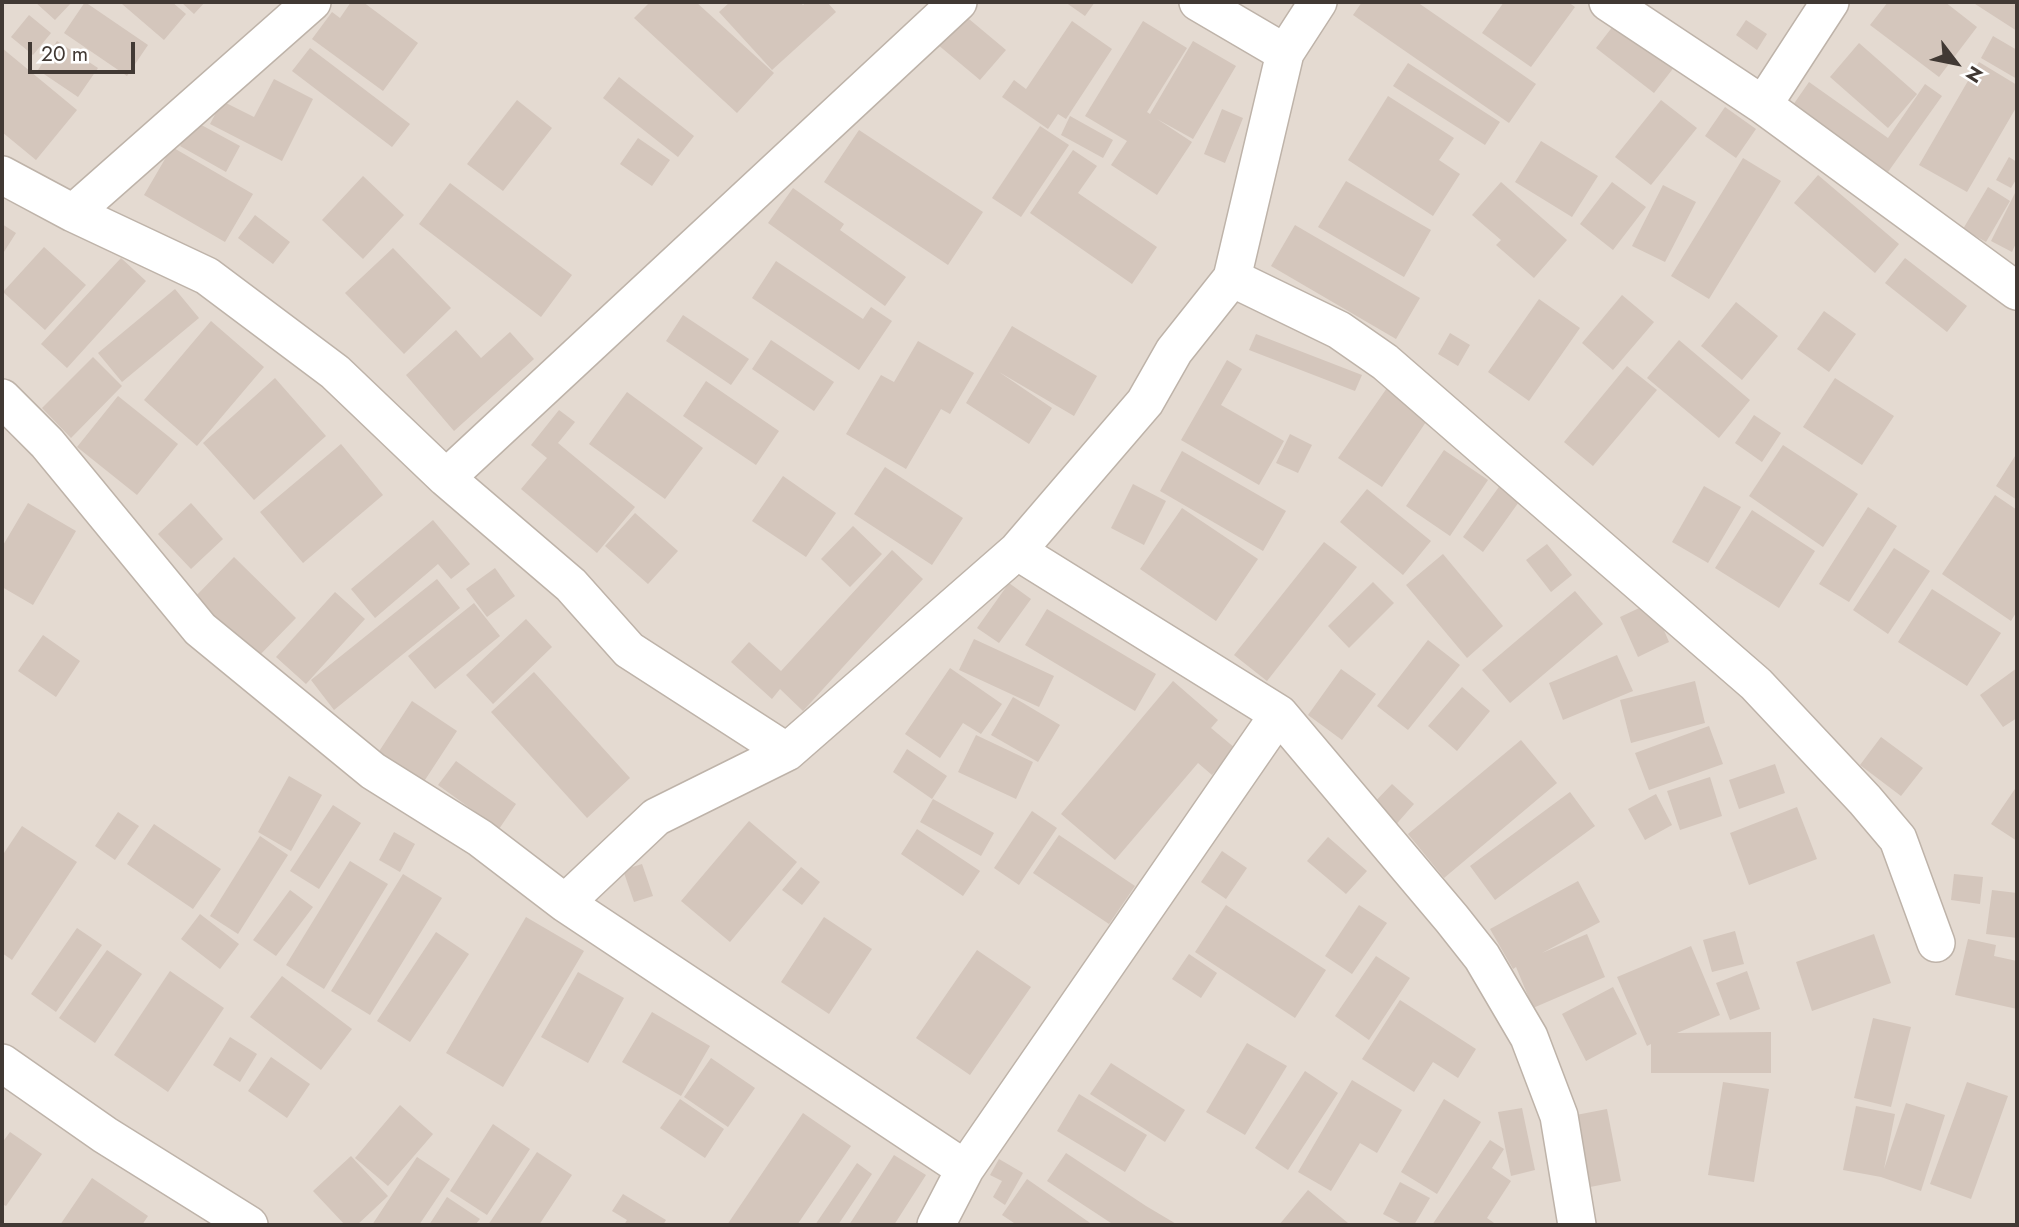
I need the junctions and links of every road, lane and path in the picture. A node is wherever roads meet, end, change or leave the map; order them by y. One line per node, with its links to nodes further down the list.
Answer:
1 (312, 2): 10 (street)
2 (958, 2): 14 (street)
3 (1198, 2): 7 (street)
4 (1318, 2): 7 (street)
5 (1608, 2): 8 (street)
6 (1830, 2): 8 (street)
7 (1285, 53): 11 (street)
8 (1763, 105): 12 (street)
9 (2, 175): 10 (street)
10 (72, 213): 14 (street)
11 (1232, 278): 15 (street); 19 (street)
12 (2017, 291)
13 (2, 398): 18 (street)
14 (446, 478): 17 (street)
15 (1017, 551): 16 (street); 17 (street)
16 (1279, 714): 21 (street); 24 (street)
17 (787, 752): 18 (street)
18 (565, 903): 21 (street)
19 (1936, 943)
20 (2, 1063): 22 (street)
21 (965, 1169): 23 (street)
22 (228, 1220)
23 (936, 1225)
24 (1577, 1225)

